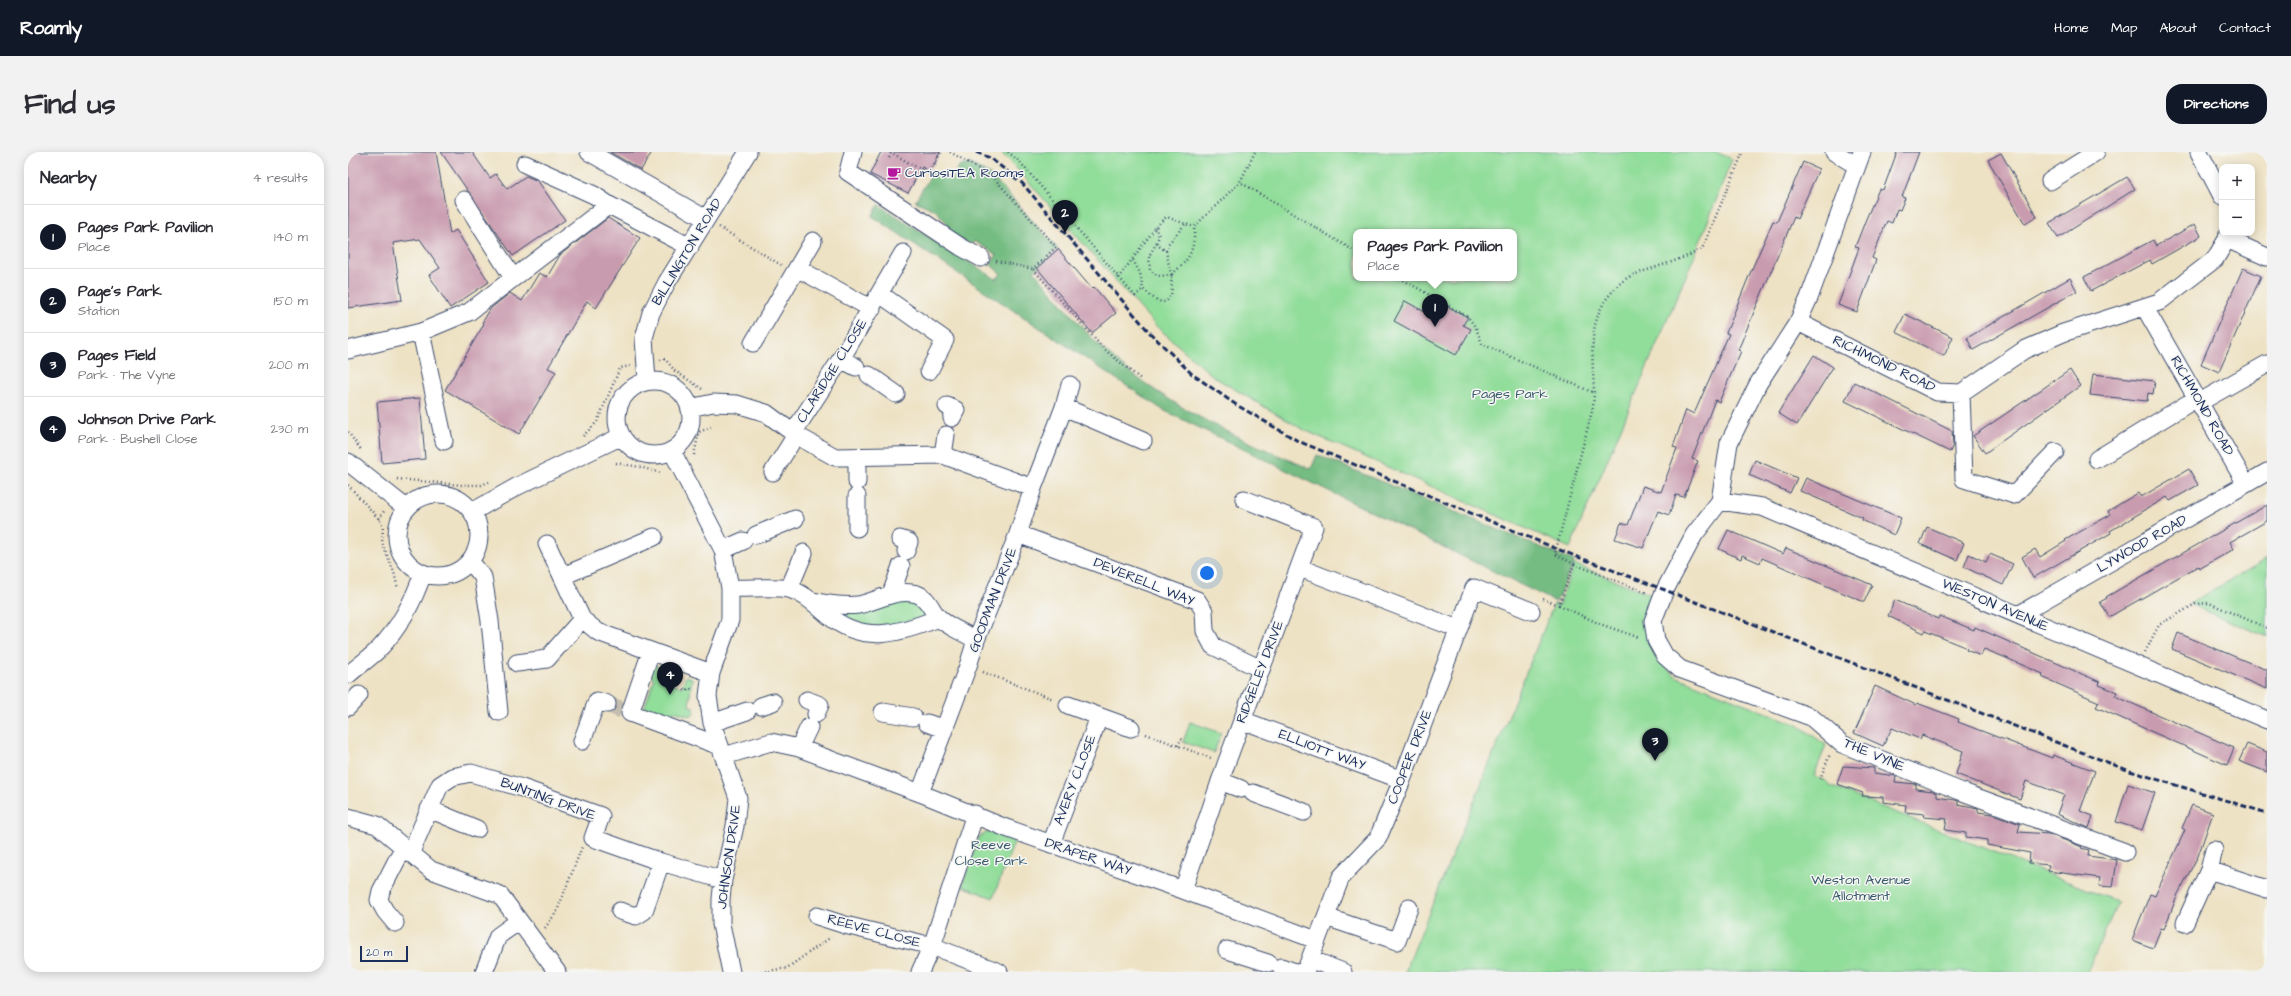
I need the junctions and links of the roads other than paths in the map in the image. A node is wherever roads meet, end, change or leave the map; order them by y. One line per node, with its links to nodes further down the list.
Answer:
1 (589, 152): 13 (street)
2 (748, 152): 13 (street, BILLINGTON ROAD)
3 (853, 152): 18 (street)
4 (1834, 152): 7 (street)
5 (2096, 152): 9 (street)
6 (2199, 152): 10 (street)
7 (1860, 159): 25 (street)
8 (525, 164): 12 (street)
9 (2050, 181)
10 (2219, 190)
11 (464, 200): 21 (street)
12 (609, 205): 16 (street); 21 (street)
13 (710, 222): 16 (street, BILLINGTON ROAD)
14 (2227, 236): 19 (street); 23 (street)
15 (813, 241): 20 (street)
16 (690, 247): 32 (street, BILLINGTON ROAD)
17 (903, 253): 22 (street, CLARIDGE CLOSE)
18 (981, 258)
19 (2267, 258)
20 (790, 267): 24 (street, CLARIDGE CLOSE); 27 (street)
21 (513, 278): 26 (street)
22 (880, 294): 24 (street, CLARIDGE CLOSE); 31 (street)
23 (2145, 308): 34 (street); 36 (street, RICHMOND ROAD)
24 (872, 309): 29 (street, CLARIDGE CLOSE)
25 (1798, 322): 34 (street, RICHMOND ROAD); 55 (street)
26 (421, 332): 28 (street); 42 (street)
27 (753, 343)
28 (348, 350)
29 (841, 359): 35 (street); 39 (street, CLARIDGE CLOSE)
30 (2267, 364): 36 (street)
31 (929, 371)
32 (647, 381): 38 (street); 41 (street)
33 (1070, 385): 37 (street, GOODMAN DRIVE)
34 (1961, 393): 45 (street)
35 (896, 394)
36 (2198, 400): 48 (street); 52 (street, RICHMOND ROAD)
37 (1064, 407): 43 (street); 53 (street, GOODMAN DRIVE)
38 (690, 408): 39 (street); 44 (street)
39 (794, 434): 47 (street); 50 (street, CLARIDGE CLOSE)
40 (946, 435): 46 (street)
41 (622, 436): 44 (street); 57 (street)
42 (444, 441)
43 (1143, 442)
44 (672, 450): 63 (street, JOHNSON DRIVE)
45 (2055, 452)
46 (943, 455): 47 (street); 53 (street)
47 (857, 457): 59 (street)
48 (2097, 459)
49 (348, 462): 56 (street)
50 (773, 472)
51 (2267, 472): 52 (street, LYWOOD ROAD)
52 (2246, 484): 75 (street, LYWOOD ROAD)
53 (1033, 488): 60 (street, GOODMAN DRIVE)
54 (1244, 499): 67 (street, RIDGELEY DRIVE)
55 (1720, 501): 75 (street, WESTON AVENUE); 111 (street, THE VYNE)
56 (406, 508): 57 (street); 68 (street)
57 (472, 512): 66 (street)
58 (795, 519): 63 (street)
59 (856, 528)
60 (1018, 534): 79 (street, GOODMAN DRIVE); 82 (street, DEVERELL WAY)
61 (654, 537): 69 (street)
62 (547, 544): 69 (street)
63 (723, 550): 70 (street, JOHNSON DRIVE)
64 (804, 552): 71 (street)
65 (902, 552): 72 (street)
66 (470, 562): 68 (street); 88 (street)
67 (1300, 568): 78 (street); 82 (street, RIDGELEY DRIVE)
68 (423, 573): 84 (street)
69 (563, 576): 77 (street)
70 (730, 588): 71 (street); 83 (street, JOHNSON DRIVE)
71 (789, 589): 73 (street)
72 (891, 594): 73 (street); 76 (street)
73 (812, 601): 76 (street)
74 (1535, 604): 78 (street, COOPER DRIVE)
75 (2018, 615): 93 (street, WESTON AVENUE)
76 (939, 618): 79 (street)
77 (582, 619): 80 (street); 81 (street)
78 (1458, 628): 100 (street, COOPER DRIVE)
79 (976, 640): 96 (street, GOODMAN DRIVE)
80 (651, 651): 83 (street); 87 (street)
81 (517, 664)
82 (1261, 669): 92 (street, RIDGELEY DRIVE)
83 (711, 673): 94 (street, JOHNSON DRIVE)
84 (348, 675)
85 (1068, 705): 91 (street, AVERY CLOSE)
86 (760, 707): 94 (street)
87 (620, 709): 97 (street); 99 (street)
88 (499, 712)
89 (883, 712): 96 (street)
90 (811, 714): 98 (street)
91 (1099, 717): 95 (street, AVERY CLOSE); 108 (street, AVERY CLOSE)
92 (1242, 720): 100 (street, ELLIOTT WAY); 101 (street, RIDGELEY DRIVE)
93 (2267, 720)
94 (712, 723): 99 (street, JOHNSON DRIVE)
95 (1131, 728)
96 (944, 729): 102 (street, GOODMAN DRIVE)
97 (582, 741)
98 (799, 748): 99 (street, DRAPER WAY); 102 (street, DRAPER WAY)
99 (722, 751): 114 (street, JOHNSON DRIVE)
100 (1402, 780): 120 (street, COOPER DRIVE)
101 (1220, 781): 104 (street); 116 (street, RIDGELEY DRIVE)
102 (920, 793): 105 (street, DRAPER WAY)
103 (429, 809): 107 (street); 110 (street, BUNTING DRIVE); 112 (street, BUNTING DRIVE)
104 (1304, 812)
105 (975, 814): 108 (street, DRAPER WAY); 125 (street, REEVE CLOSE)
106 (348, 817): 110 (street)
107 (477, 829)
108 (1051, 844): 116 (street, DRAPER WAY)
109 (2214, 850): 113 (street)
110 (406, 851): 121 (street); 122 (street, BUNTING DRIVE)
111 (2125, 852)
112 (661, 862): 114 (street, BUNTING DRIVE); 118 (street)
113 (2208, 870): 115 (street); 123 (street)
114 (723, 880): 129 (street, JOHNSON DRIVE)
115 (2267, 889)
116 (1183, 890): 124 (street, DRAPER WAY)
117 (1409, 908): 120 (street)
118 (620, 911)
119 (817, 916): 125 (street, REEVE CLOSE)
120 (1326, 916): 124 (street, COOPER DRIVE)
121 (519, 921): 130 (street); 131 (street)
122 (395, 923)
123 (2185, 923)
124 (1316, 940): 127 (street, COOPER DRIVE)
125 (932, 946): 132 (street, REEVE CLOSE); 133 (street, REEVE CLOSE)
126 (1227, 950): 128 (street)
127 (1307, 965): 134 (street)
128 (1281, 967)
129 (729, 971)
130 (484, 972)
131 (557, 972)
132 (920, 972)
133 (999, 972)
134 (1343, 972)

